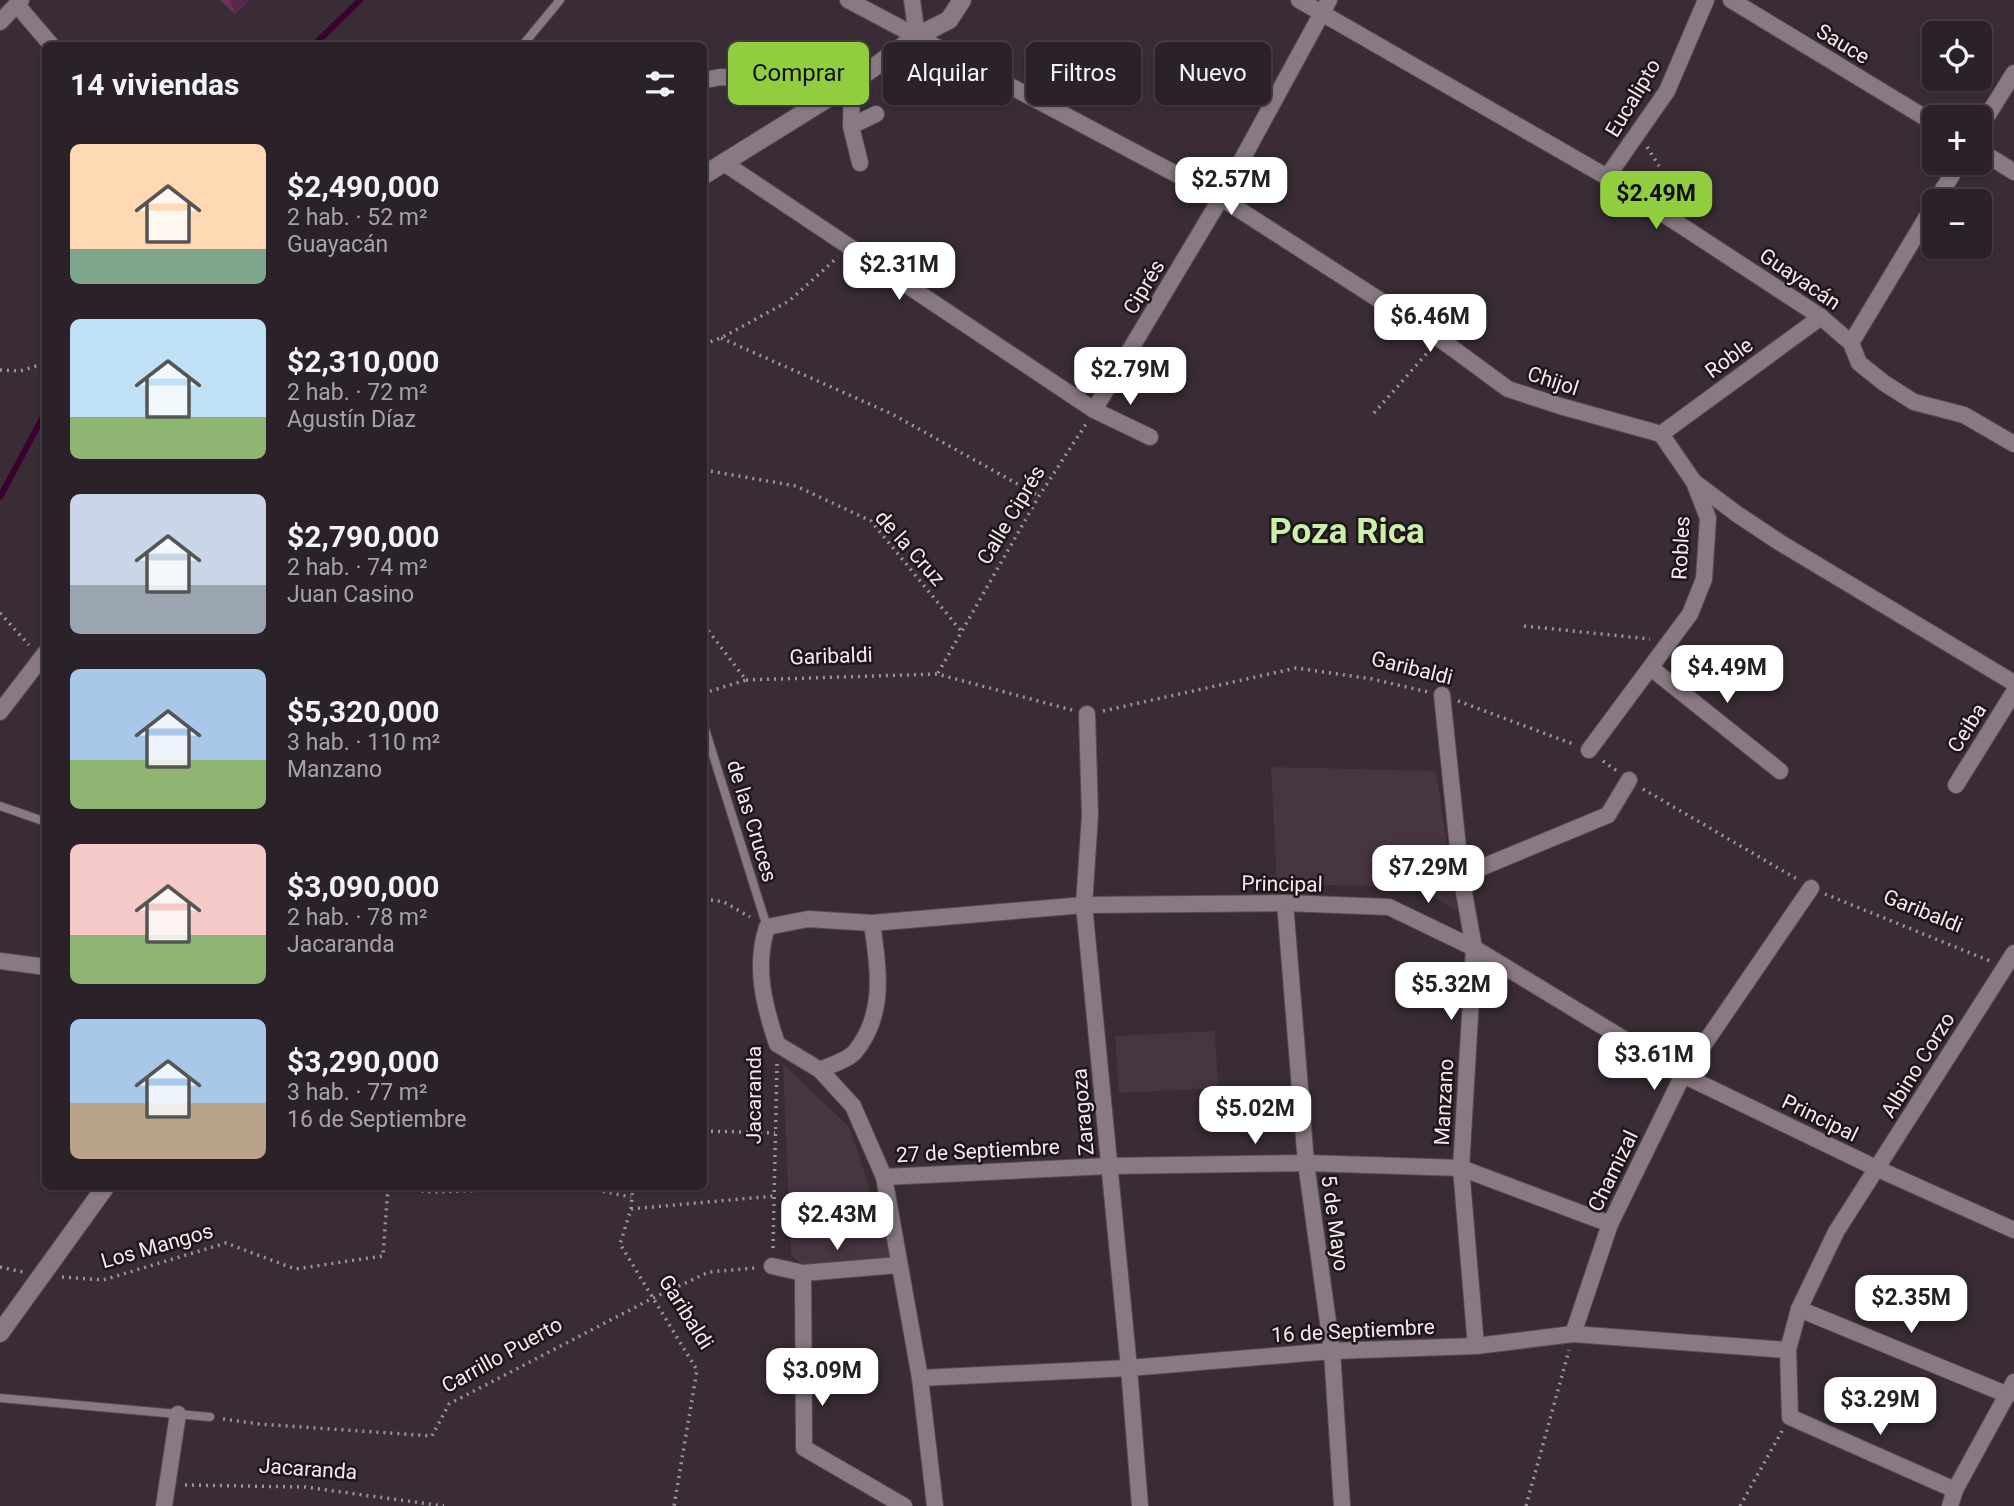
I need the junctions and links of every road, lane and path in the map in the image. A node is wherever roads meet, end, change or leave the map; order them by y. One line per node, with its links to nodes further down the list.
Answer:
1 (560, 0): 13 (lane)
2 (848, 0): 11 (street, Chijol)
3 (912, 0): 11 (street)
4 (962, 0): 11 (street)
5 (1299, 0): 9 (street, Guayacán)
6 (1706, 0): 29 (street, Eucalipto)
7 (1731, 0): 22 (street, Sauce)
8 (19, 3): 10 (street); 12 (street)
9 (1325, 6): 29 (street, Guayacán); 30 (street, Ciprés)
10 (0, 22)
11 (917, 36): 14 (street); 30 (street, Chijol)
12 (49, 42)
13 (525, 42)
14 (869, 71)
15 (2014, 72): 20 (street)
16 (728, 78): 17 (street)
17 (707, 80)
18 (817, 105): 25 (street)
19 (851, 105): 23 (street)
20 (1992, 108)
21 (876, 114): 23 (street)
22 (1922, 115)
23 (850, 126): 26 (street)
24 (1992, 158): 27 (street)
25 (724, 163): 28 (street); 32 (street)
26 (860, 163)
27 (2014, 172)
28 (707, 173)
29 (1607, 177): 33 (street, Guayacán)
30 (1221, 198): 35 (street, Chijol); 40 (street, Ciprés)
31 (1922, 225): 37 (street)
32 (850, 246): 34 (path); 40 (street)
33 (1821, 317): 37 (street, Guayacán); 42 (street, Roble)
34 (721, 338): 36 (path); 47 (path)
35 (1440, 339): 41 (path); 42 (street, Chijol)
36 (707, 343)
37 (1851, 343): 44 (street, Guayacán)
38 (42, 364): 39 (path)
39 (0, 370)
40 (1094, 410): 43 (street); 47 (path, Calle Ciprés)
41 (1374, 414)
42 (1661, 433): 46 (street)
43 (1150, 437)
44 (2014, 444)
45 (707, 471): 50 (path, de la Cruz)
46 (1694, 482): 52 (street, Robles); 58 (street)
47 (1039, 496): 50 (path, Calle Ciprés)
48 (0, 613): 53 (path)
49 (1524, 626): 52 (path)
50 (961, 631): 56 (path, Calle Ciprés)
51 (707, 633): 57 (path)
52 (1670, 641): 55 (street, Robles)
53 (42, 654)
54 (42, 656): 62 (street)
55 (1651, 668): 65 (street, Robles); 66 (street)
56 (937, 674): 57 (path, Garibaldi); 63 (path, Garibaldi)
57 (746, 680): 59 (path)
58 (2014, 683)
59 (707, 692)
60 (2014, 692): 68 (street, Ceiba)
61 (1442, 695): 63 (path, Garibaldi); 65 (path, Garibaldi); 71 (street, Manzano)
62 (0, 712)
63 (1087, 714): 75 (street, Zaragoza)
64 (707, 736): 77 (lane, de las Cruces)
65 (1588, 750): 67 (path, Garibaldi)
66 (1780, 771)
67 (1629, 780): 71 (street); 72 (path, Garibaldi)
68 (1956, 785)
69 (0, 806): 70 (lane)
70 (42, 821)
71 (1461, 876): 78 (street, Manzano)
72 (1811, 888): 80 (path, Garibaldi); 84 (street, Chamizal)
73 (707, 899): 77 (path)
74 (1284, 904): 75 (street, Principal); 78 (street, Principal); 87 (street, 5 de Mayo)
75 (1084, 905): 76 (street, Principal); 88 (street, Zaragoza)
76 (872, 923): 77 (street, Principal); 83 (street)
77 (767, 927): 82 (street, Jacaranda)
78 (1474, 948): 84 (street, Principal); 89 (street, Manzano)
79 (0, 961): 81 (street)
80 (2011, 963): 90 (street, Albino Corzo)
81 (42, 966)
82 (777, 1044): 83 (street); 86 (path, Jacaranda)
83 (820, 1070): 91 (street)
84 (1683, 1075): 90 (street, Principal); 101 (street, Chamizal)
85 (707, 1131): 86 (path)
86 (775, 1133): 98 (path, Jacaranda)
87 (1306, 1163): 88 (street, 27 de Septiembre); 89 (street, 27 de Septiembre); 114 (street, 5 de Mayo)
88 (1109, 1166): 91 (street, 27 de Septiembre); 115 (street, Zaragoza)
89 (1461, 1168): 101 (street, 27 de Septiembre); 112 (street, Manzano)
90 (1878, 1169): 102 (street, Principal); 109 (street, Albino Corzo)
91 (884, 1177): 103 (street)
92 (103, 1190): 107 (street)
93 (388, 1190): 107 (path, Los Mangos)
94 (410, 1190): 95 (path, Los Mangos)
95 (492, 1190)
96 (596, 1190): 99 (path, Los Mangos)
97 (632, 1190): 99 (path, Garibaldi)
98 (774, 1196): 100 (path); 104 (path, Jacaranda)
99 (631, 1197): 100 (path, Garibaldi)
100 (631, 1209): 108 (path, Garibaldi)
101 (1610, 1224): 111 (street, Chamizal)
102 (2014, 1230)
103 (899, 1265): 106 (street); 116 (street)
104 (772, 1266): 106 (street); 108 (path, Carrillo Puerto)
105 (0, 1267): 107 (path, Los Mangos)
106 (803, 1273): 127 (street)
107 (42, 1276): 110 (street)
108 (653, 1298): 120 (path, Carrillo Puerto); 126 (path, Garibaldi)
109 (1799, 1309): 113 (street, Albino Corzo); 117 (street)
110 (0, 1333)
111 (1573, 1335): 112 (street, 16 de Septiembre); 113 (street, 16 de Septiembre); 131 (path)
112 (1476, 1346): 114 (street, 16 de Septiembre)
113 (1787, 1350): 121 (street, Albino Corzo)
114 (1332, 1351): 115 (street, 16 de Septiembre); 130 (street, 5 de Mayo)
115 (1129, 1368): 116 (street, 16 de Septiembre); 129 (street, Zaragoza)
116 (920, 1378): 128 (street)
117 (2011, 1389): 123 (street)
118 (0, 1398): 119 (lane)
119 (178, 1414): 120 (lane); 122 (street)
120 (210, 1418)
121 (1790, 1418): 123 (street); 132 (path)
122 (169, 1484): 124 (street); 125 (path, Jacaranda)
123 (1955, 1490): 133 (street)
124 (164, 1506)
125 (444, 1506)
126 (674, 1506)
127 (904, 1506)
128 (935, 1506)
129 (1140, 1506)
130 (1342, 1506)
131 (1526, 1506)
132 (1740, 1506)
133 (1950, 1506)

